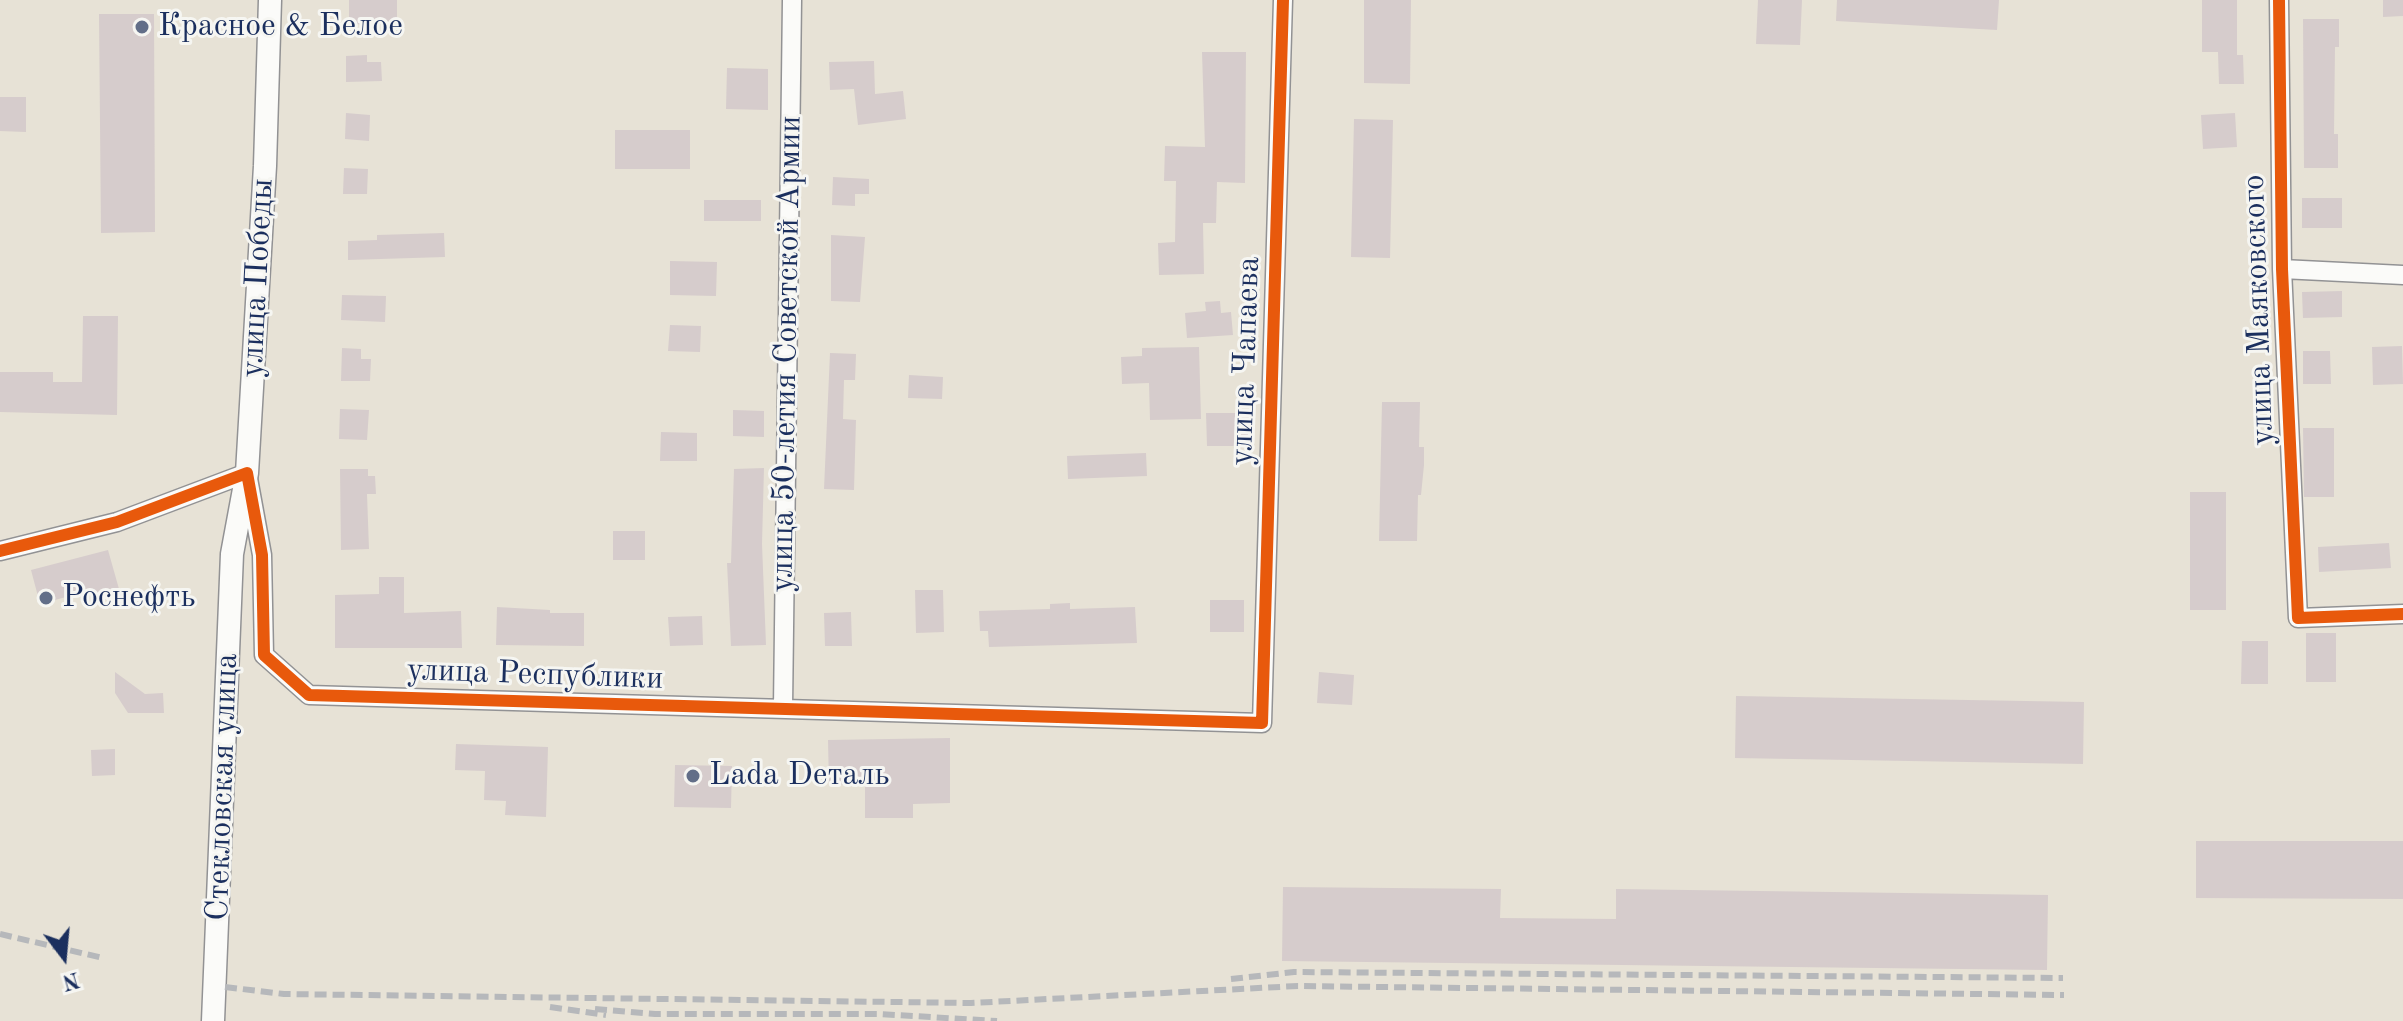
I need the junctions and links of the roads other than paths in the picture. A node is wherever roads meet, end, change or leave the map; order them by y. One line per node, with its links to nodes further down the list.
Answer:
1 (270, 0): 7 (street, улица Победы)
2 (792, 0): 11 (street, улица 50-летия Советской Армии)
3 (1283, 0): 12 (street, улица Чапаева)
4 (2279, 0): 5 (street, улица Маяковского)
5 (2282, 269): 6 (street); 10 (street, улица Маяковского)
6 (2403, 275)
7 (247, 473): 8 (street); 9 (street, улица Победы); 11 (street, улица Республики)
8 (0, 551)
9 (232, 554): 13 (street, Стекловская улица)
10 (2403, 614)
11 (783, 707): 12 (street, улица Республики)
12 (1262, 723)
13 (213, 1021)

